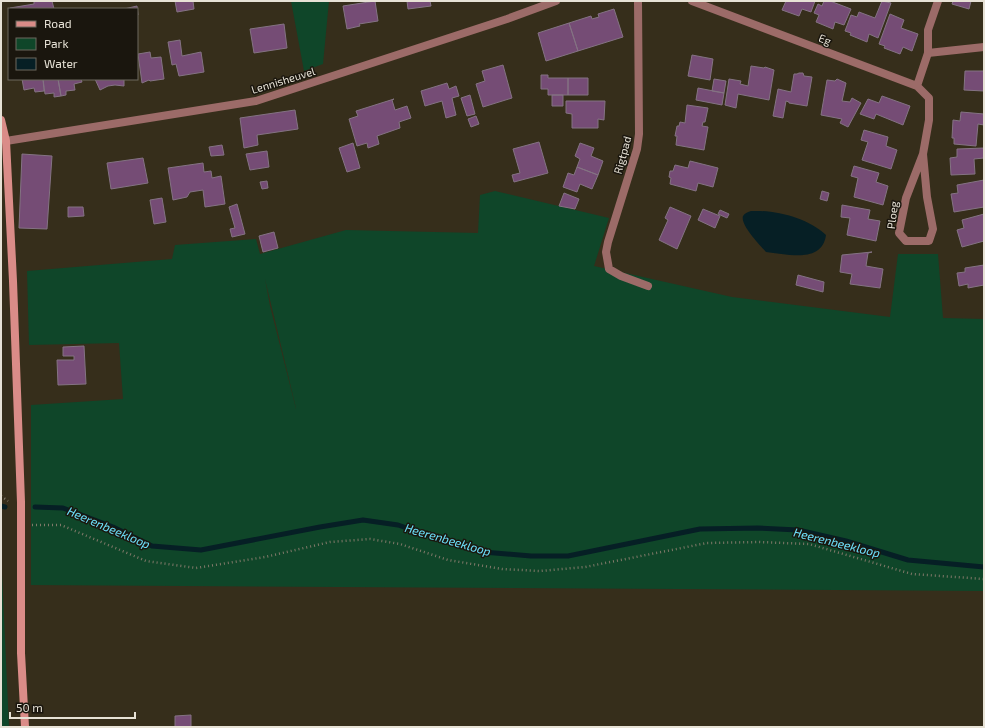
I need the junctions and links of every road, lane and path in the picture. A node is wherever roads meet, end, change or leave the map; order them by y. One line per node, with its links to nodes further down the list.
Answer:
1 (556, 1): 9 (street, Lennisheuvel)
2 (638, 1): 11 (street, Rigtpad)
3 (692, 1): 7 (street, Eg)
4 (938, 1): 6 (street)
5 (984, 47): 6 (street)
6 (928, 53): 7 (street)
7 (918, 86): 10 (street, Ploeg)
8 (1, 120): 9 (street)
9 (4, 143): 12 (street)
10 (923, 154): 10 (street, Ploeg)
11 (648, 286)
12 (21, 526): 13 (path); 14 (street)
13 (984, 579)
14 (26, 727)

